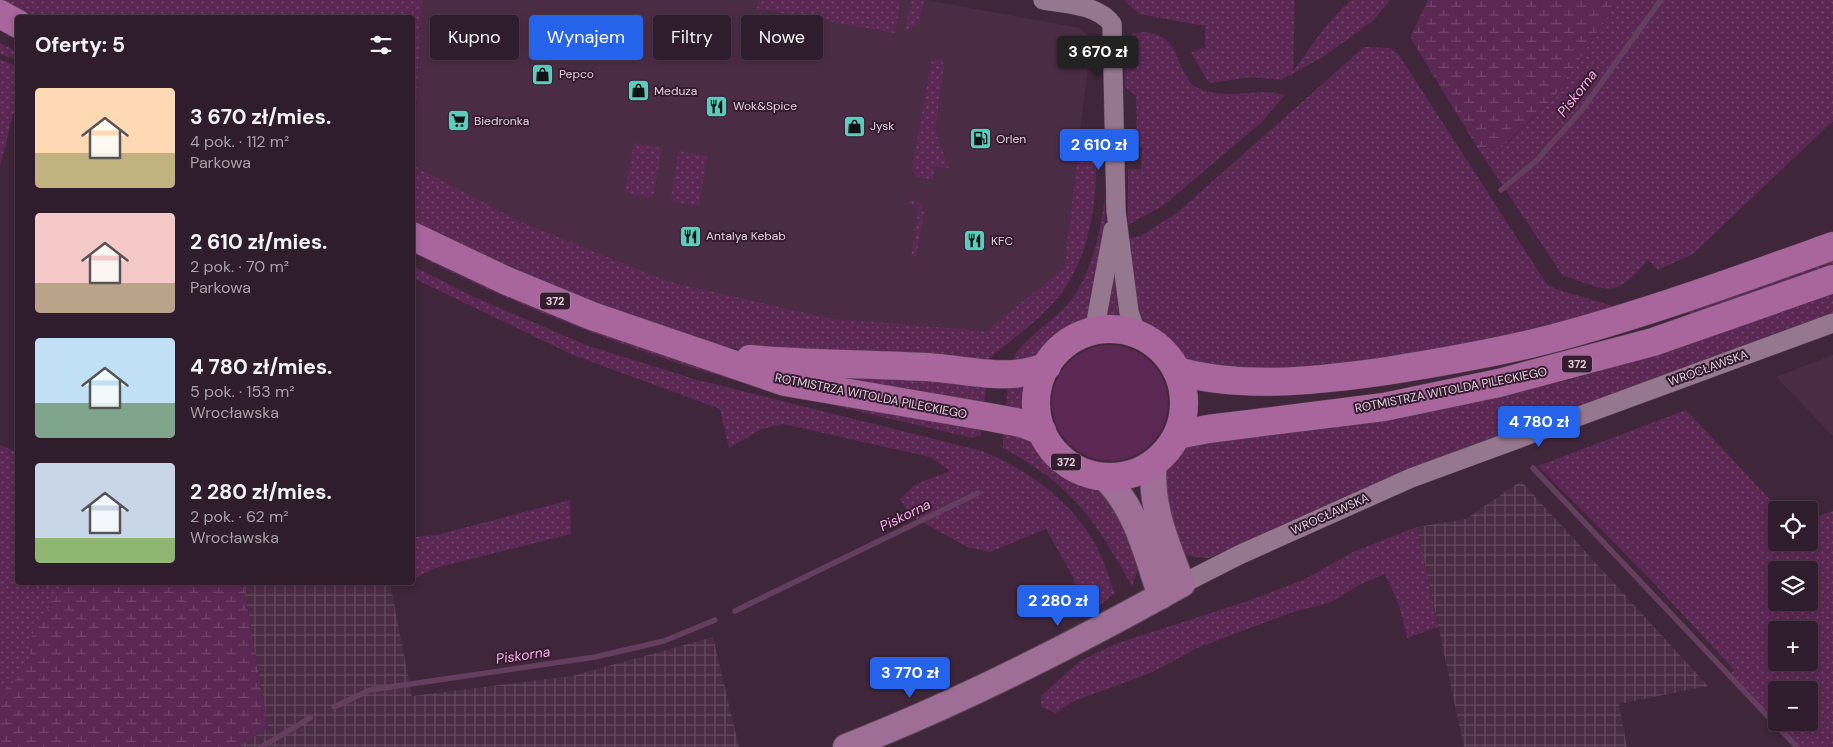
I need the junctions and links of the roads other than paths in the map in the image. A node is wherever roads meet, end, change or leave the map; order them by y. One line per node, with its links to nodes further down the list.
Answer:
1 (1043, 0): 4 (street)
2 (0, 14): 3 (main road)
3 (15, 22)
4 (1116, 211): 9 (street); 10 (street)
5 (415, 237): 11 (main road, ROTMISTRZA WITOLDA PILECKIEGO / 372)
6 (1833, 246): 13 (main road)
7 (1833, 279): 15 (main road, ROTMISTRZA WITOLDA PILECKIEGO / 372)
8 (1833, 323): 18 (street, WROCŁAWSKA)
9 (1094, 332): 10 (main road, 372); 12 (main road, 372)
10 (1137, 335): 13 (main road, 372)
11 (702, 354): 12 (main road, ROTMISTRZA WITOLDA PILECKIEGO / 372); 14 (main road, ROTMISTRZA WITOLDA PILECKIEGO / 372)
12 (1047, 366): 14 (main road, 372)
13 (1177, 371): 15 (main road, 372)
14 (1042, 431): 17 (main road, 372)
15 (1177, 435): 16 (main road, 372)
16 (1154, 462): 17 (main road, 372); 18 (main road)
17 (1104, 477): 18 (main road)
18 (1171, 590): 19 (main road, WROCŁAWSKA)
19 (846, 747)

